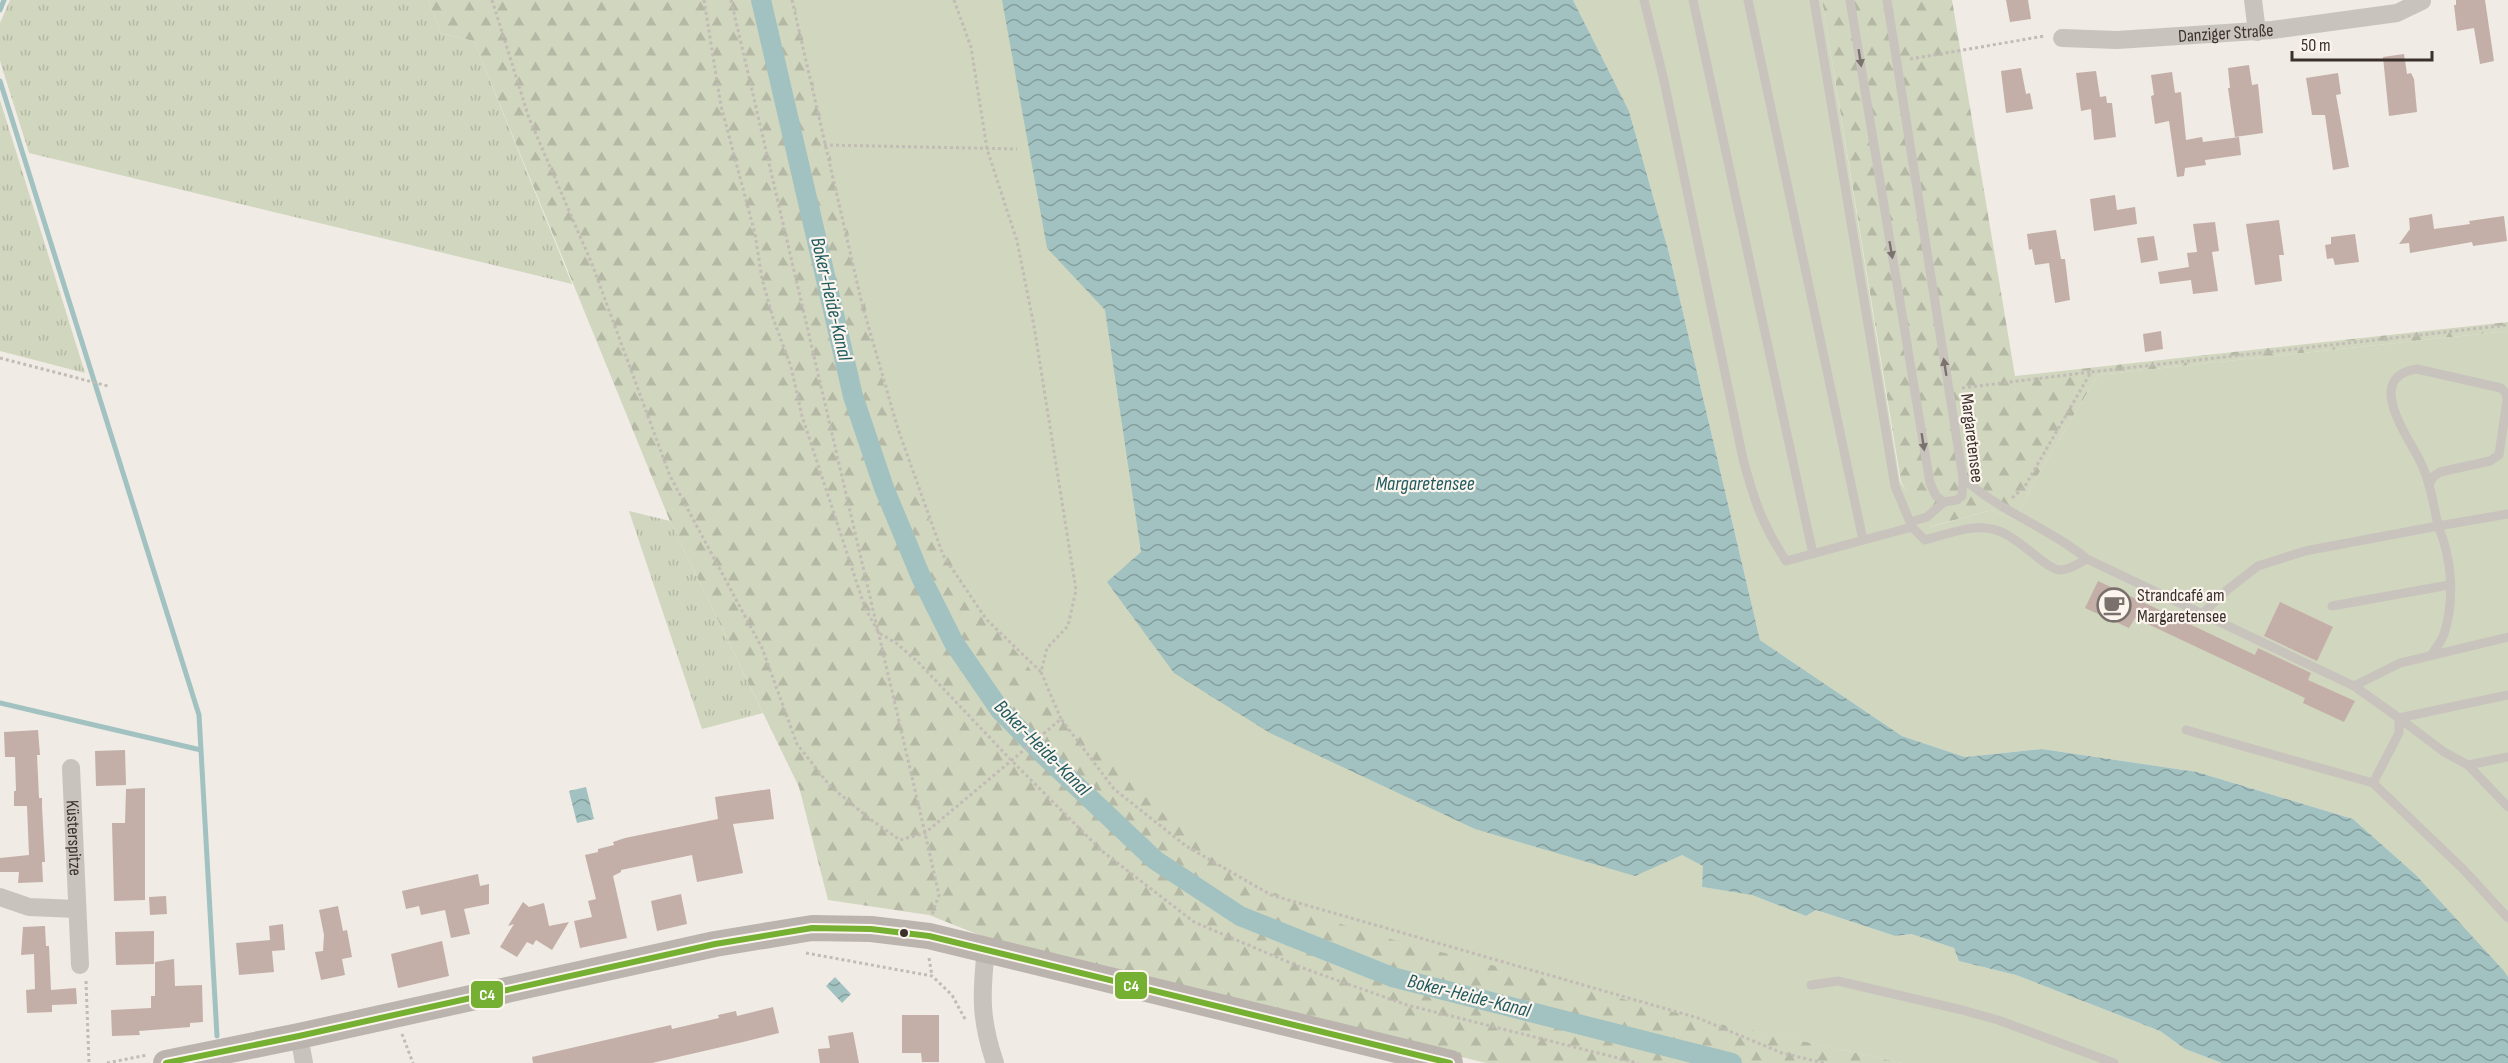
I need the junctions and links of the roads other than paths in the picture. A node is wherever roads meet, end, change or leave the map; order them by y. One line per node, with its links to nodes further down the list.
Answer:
1 (1644, 0): 18 (lane)
2 (1693, 0): 18 (lane)
3 (1748, 0): 17 (lane)
4 (1814, 0): 15 (lane)
5 (1850, 0): 13 (lane, one-way to 13)
6 (1887, 0): 11 (lane, Margaretensee, one-way to 6)
7 (2253, 0): 9 (street)
8 (2422, 0): 9 (street, Danziger Straße)
9 (2257, 32): 10 (street, Danziger Straße)
10 (2062, 38)
11 (1963, 477): 13 (lane, Margaretensee); 19 (lane)
12 (2429, 485): 12 (lane); 16 (lane)
13 (1944, 502): 15 (lane)
14 (2508, 514): 16 (lane)
15 (1911, 524): 17 (lane); 19 (lane)
16 (2438, 526): 20 (lane); 22 (lane)
17 (1863, 540): 18 (lane)
18 (1813, 554)
19 (2087, 559): 22 (lane)
20 (2449, 585): 21 (lane); 24 (lane)
21 (2332, 606)
22 (2201, 615): 25 (lane)
23 (2508, 637): 24 (lane)
24 (2432, 654): 25 (lane)
25 (2354, 686): 27 (lane)
26 (2508, 695): 27 (lane)
27 (2399, 718): 30 (lane); 32 (lane)
28 (2186, 730): 32 (lane)
29 (2508, 757): 30 (lane)
30 (2468, 765): 33 (lane)
31 (71, 768): 35 (street, Küsterspitze)
32 (2373, 783): 36 (lane)
33 (2508, 807)
34 (0, 897): 35 (street)
35 (77, 909): 38 (street, Küsterspitze)
36 (2508, 918)
37 (986, 949): 40 (main road); 44 (street); 45 (main road)
38 (80, 965)
39 (1811, 985): 46 (lane)
40 (299, 1036): 41 (main road); 43 (street)
41 (212, 1058): 42 (main road)
42 (166, 1063)
43 (304, 1063)
44 (995, 1063)
45 (1450, 1063)
46 (2114, 1063)

